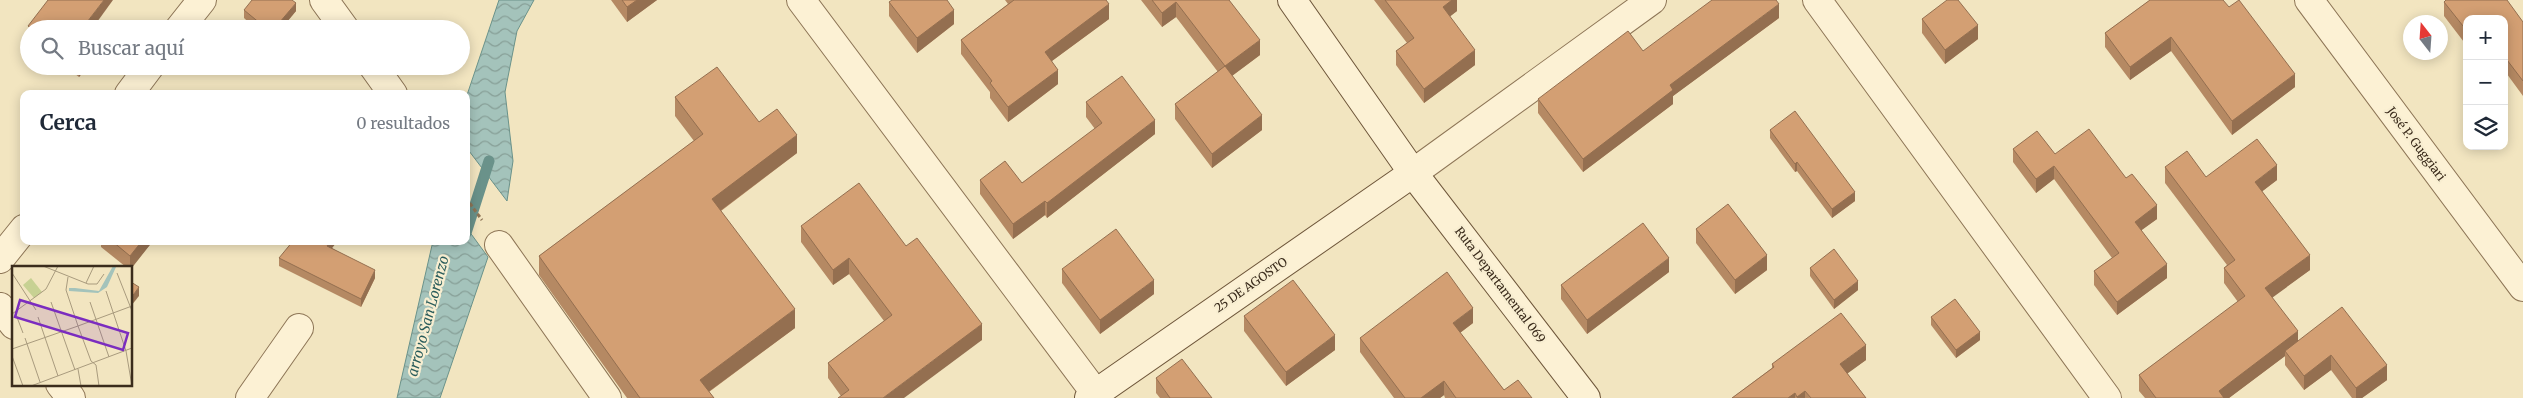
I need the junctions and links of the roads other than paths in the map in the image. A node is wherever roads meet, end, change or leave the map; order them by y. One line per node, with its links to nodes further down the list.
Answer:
1 (202, 0): 8 (street)
2 (324, 0): 9 (street)
3 (801, 0): 23 (street)
4 (1292, 0): 14 (street, Ruta Departamental 069)
5 (1652, 0): 14 (street, 25 DE AGOSTO)
6 (1816, 0): 28 (street)
7 (2309, 0): 18 (street, José P. Guggiari)
8 (187, 20)
9 (338, 20)
10 (143, 75): 12 (street)
11 (379, 75): 13 (street)
12 (132, 90)
13 (390, 90)
14 (1413, 173): 23 (street, 25 DE AGOSTO); 27 (street, Ruta Departamental 069)
15 (20, 234): 17 (street)
16 (499, 245): 26 (street)
17 (0, 259)
18 (2523, 287)
19 (0, 307): 20 (street)
20 (12, 322)
21 (299, 328): 25 (street)
22 (62, 386): 24 (street)
23 (1094, 396)
24 (71, 398)
25 (250, 398)
26 (607, 398)
27 (1586, 398)
28 (2107, 398)

